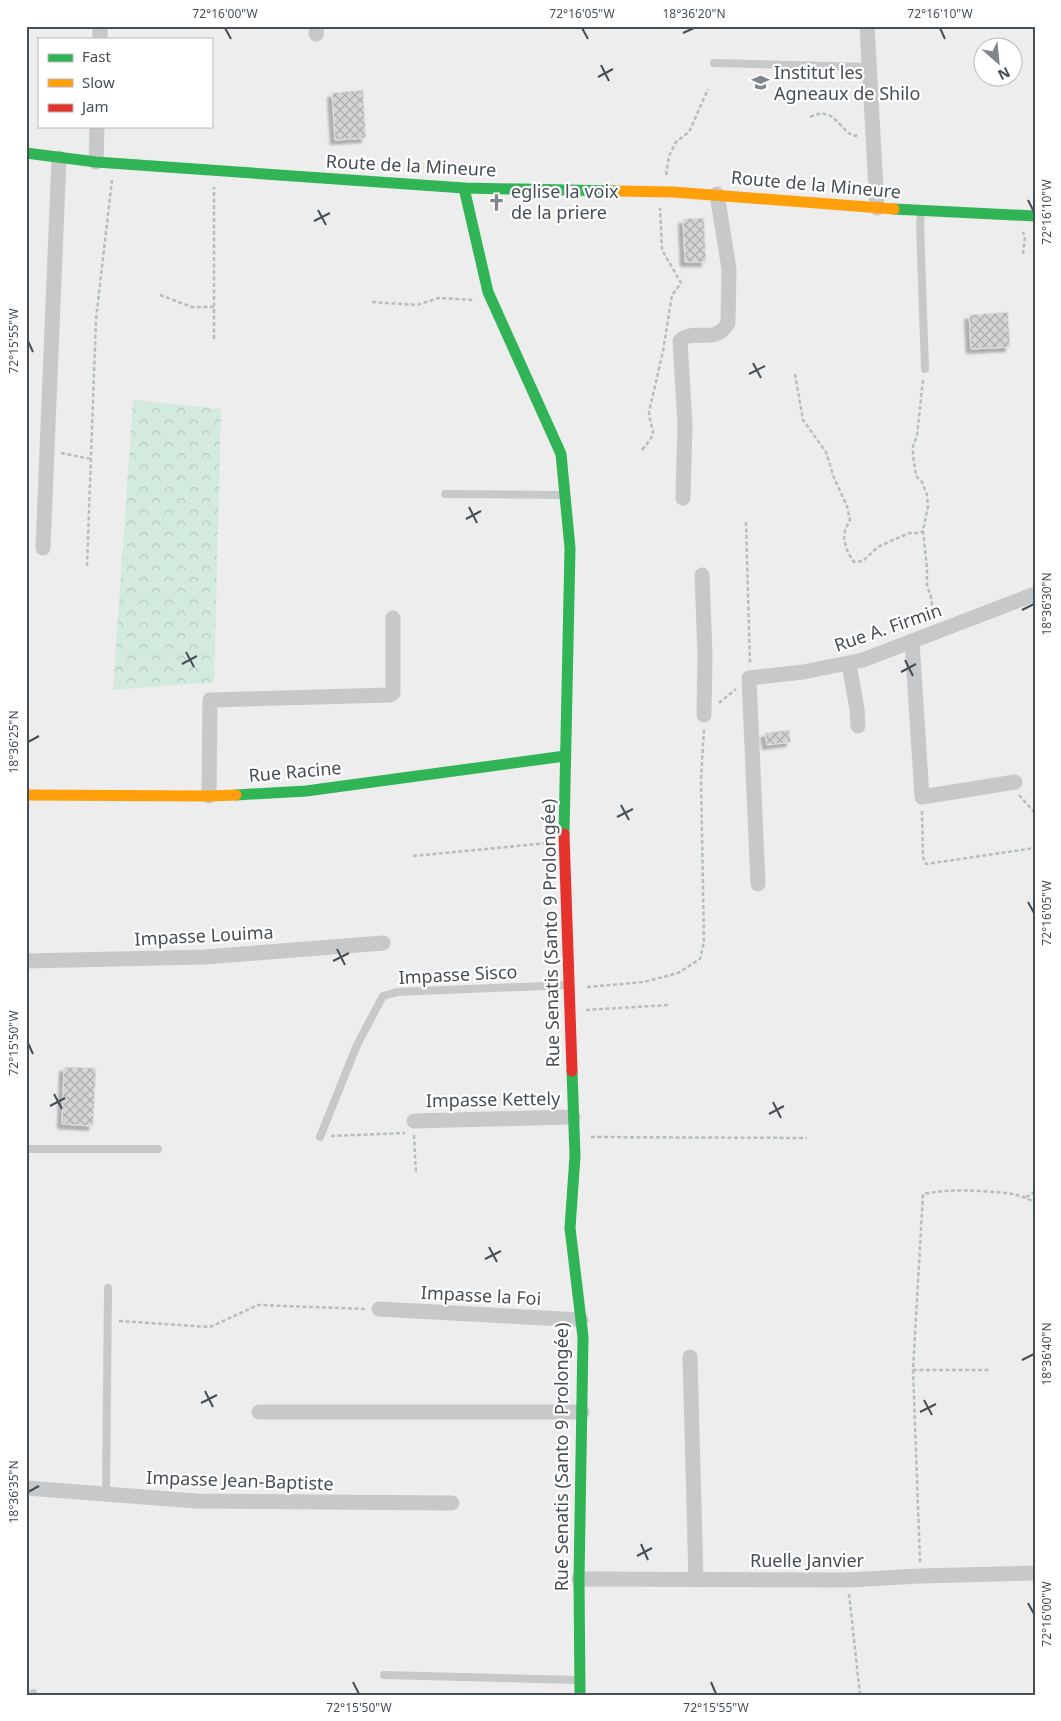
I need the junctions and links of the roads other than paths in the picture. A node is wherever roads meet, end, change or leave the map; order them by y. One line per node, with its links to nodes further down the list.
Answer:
1 (868, 26): 3 (street)
2 (714, 63): 3 (lane)
3 (868, 67): 10 (street)
4 (98, 128): 7 (street)
5 (26, 153): 6 (street, Route de la Mineure)
6 (59, 158): 7 (street, Route de la Mineure); 17 (street)
7 (96, 162): 8 (street, Route de la Mineure)
8 (464, 188): 9 (street, Route de la Mineure); 15 (street, Rue Senatis (Santo 9 Prolongée))
9 (717, 194): 10 (street, Route de la Mineure); 16 (street)
10 (877, 208): 11 (street, Route de la Mineure)
11 (921, 211): 12 (street, Route de la Mineure); 13 (lane)
12 (1035, 216)
13 (925, 369)
14 (445, 494): 15 (lane)
15 (565, 495): 25 (street, Rue Senatis (Santo 9 Prolongée))
16 (683, 498)
17 (42, 548)
18 (702, 574): 23 (street)
19 (1035, 594): 21 (street, Rue A. Firmin)
20 (393, 618): 28 (street)
21 (912, 641): 22 (street, Rue A. Firmin); 26 (street)
22 (849, 664): 24 (street); 29 (street, Rue A. Firmin)
23 (704, 715)
24 (858, 726)
25 (565, 756): 28 (street, Rue Racine); 32 (street, Rue Senatis (Santo 9 Prolongée))
26 (1015, 782)
27 (26, 795): 28 (street, Rue Racine)
28 (209, 796)
29 (758, 884)
30 (383, 943): 31 (street, Impasse Louima)
31 (26, 961)
32 (569, 986): 33 (street, Rue Senatis (Santo 9 Prolongée)); 35 (lane, Impasse Sisco)
33 (573, 1117): 34 (street, Impasse Kettely); 40 (street, Rue Senatis (Santo 9 Prolongée))
34 (414, 1121)
35 (320, 1137)
36 (26, 1149): 37 (lane)
37 (158, 1149)
38 (108, 1288): 45 (lane)
39 (379, 1309): 40 (street, Impasse la Foi)
40 (581, 1320): 43 (street, Rue Senatis (Santo 9 Prolongée))
41 (690, 1357): 49 (street)
42 (259, 1412): 43 (street)
43 (582, 1412): 48 (street, Rue Senatis (Santo 9 Prolongée))
44 (26, 1488): 45 (street, Impasse Jean-Baptiste)
45 (106, 1494): 46 (street, Impasse Jean-Baptiste)
46 (452, 1503)
47 (1035, 1574): 49 (street, Ruelle Janvier)
48 (579, 1579): 49 (street, Ruelle Janvier); 51 (street, Rue Senatis (Santo 9 Prolongée))
49 (696, 1580)
50 (384, 1675): 51 (lane)
51 (580, 1680): 52 (street, Rue Senatis (Santo 9 Prolongée))
52 (580, 1695)

